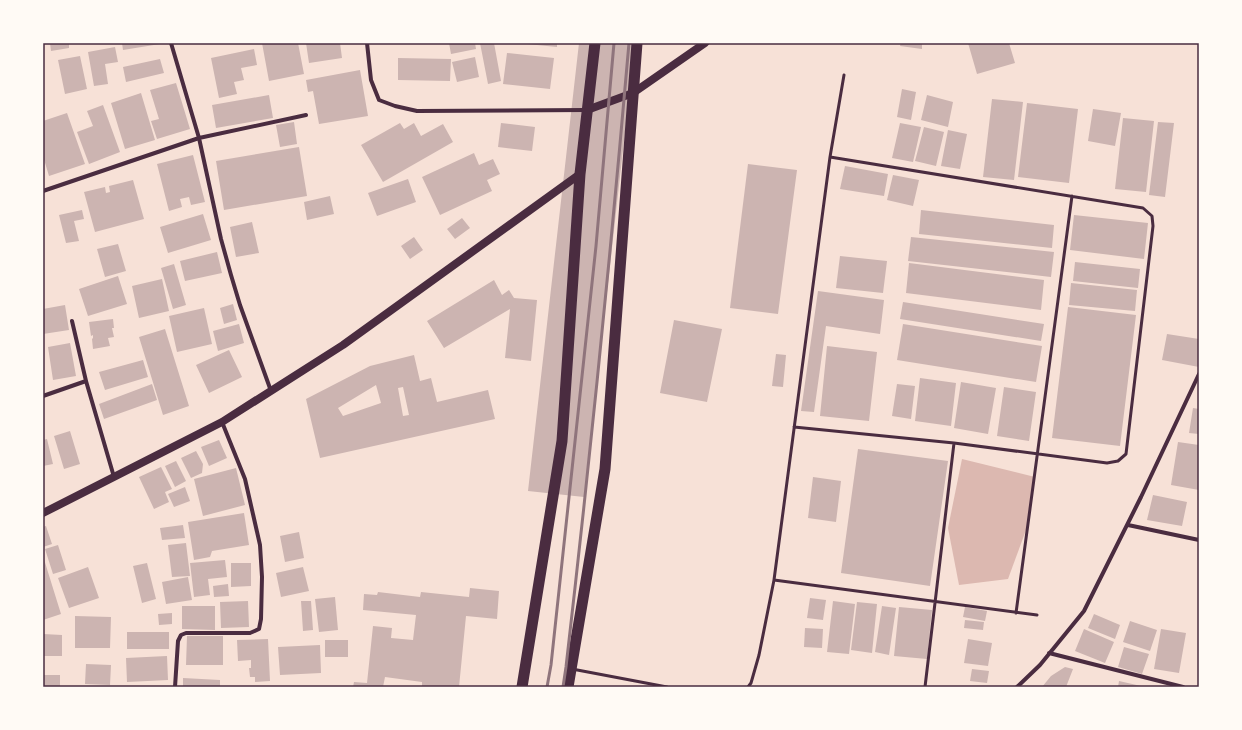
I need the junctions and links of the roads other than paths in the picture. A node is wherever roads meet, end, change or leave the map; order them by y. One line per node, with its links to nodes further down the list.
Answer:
1 (171, 43): 10 (street)
2 (367, 43): 8 (street)
3 (595, 43): 8 (highway)
4 (637, 43): 7 (highway)
5 (705, 43): 7 (main road)
6 (844, 75): 11 (lane)
7 (633, 93): 8 (main road); 33 (highway)
8 (587, 110): 12 (highway)
9 (306, 115): 10 (street)
10 (199, 138): 13 (street); 18 (street)
11 (830, 157): 14 (lane); 21 (lane)
12 (580, 174): 18 (main road); 35 (highway)
13 (43, 191)
14 (1072, 196): 23 (lane); 23 (lane)
15 (72, 321): 17 (street)
16 (1199, 374): 26 (street)
17 (86, 381): 19 (street); 24 (street)
18 (271, 391): 20 (main road)
19 (43, 396)
20 (222, 422): 24 (main road); 34 (street)
21 (794, 427): 22 (lane); 28 (lane)
22 (954, 443): 23 (lane); 29 (lane)
23 (1037, 454): 30 (lane)
24 (114, 478): 25 (main road)
25 (43, 513)
26 (1128, 525): 27 (street); 32 (street)
27 (1199, 540)
28 (774, 580): 29 (lane); 38 (lane)
29 (935, 602): 30 (lane); 39 (lane)
30 (1016, 613): 31 (lane)
31 (1037, 615)
32 (1049, 653): 40 (street); 41 (street)
33 (571, 669): 36 (highway); 37 (lane)
34 (175, 687)
35 (522, 687)
36 (568, 687)
37 (667, 687)
38 (748, 687)
39 (925, 687)
40 (1017, 687)
41 (1183, 687)

